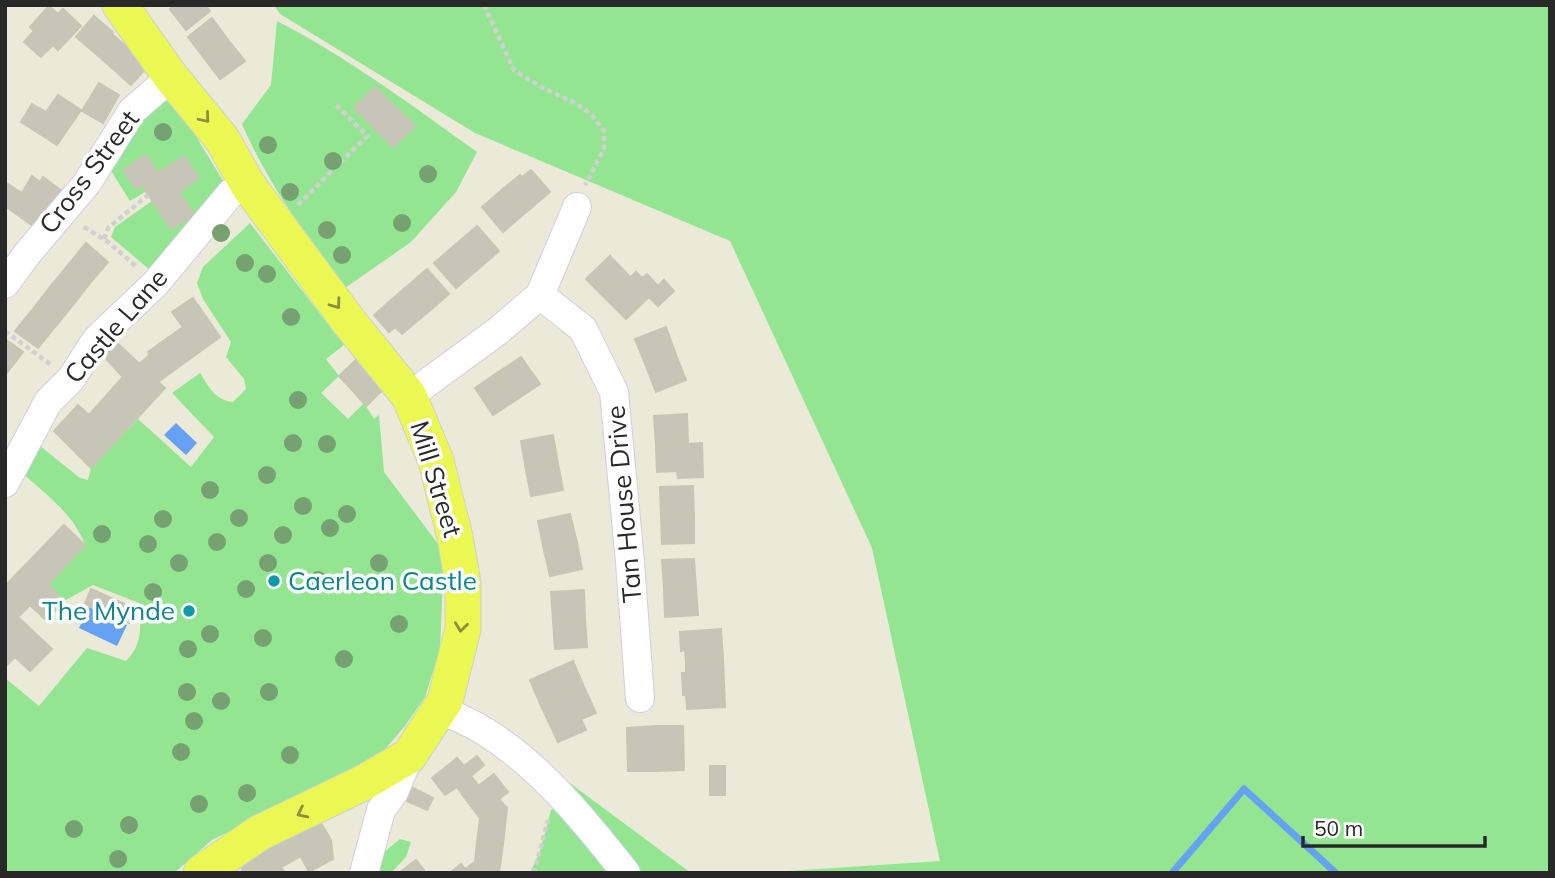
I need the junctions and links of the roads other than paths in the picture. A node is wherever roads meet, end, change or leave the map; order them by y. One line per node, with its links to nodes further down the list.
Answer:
1 (120, 5): 2 (main road, Mill Street)
2 (171, 77): 3 (main road, Mill Street, one-way to 3); 5 (street, Cross Street)
3 (248, 185): 8 (main road, Mill Street, one-way to 8); 9 (street, Castle Lane)
4 (576, 207): 7 (street)
5 (16, 249): 6 (street, Cross Street)
6 (5, 284)
7 (540, 295): 8 (street); 10 (street, Tan House Drive)
8 (409, 396): 11 (main road, Mill Street, one-way to 11)
9 (5, 484)
10 (640, 698)
11 (439, 709): 12 (main road, Mill Street); 15 (street)
12 (409, 756): 13 (main road, Mill Street, one-way to 13); 14 (street)
13 (201, 873)
14 (364, 873)
15 (626, 873)

